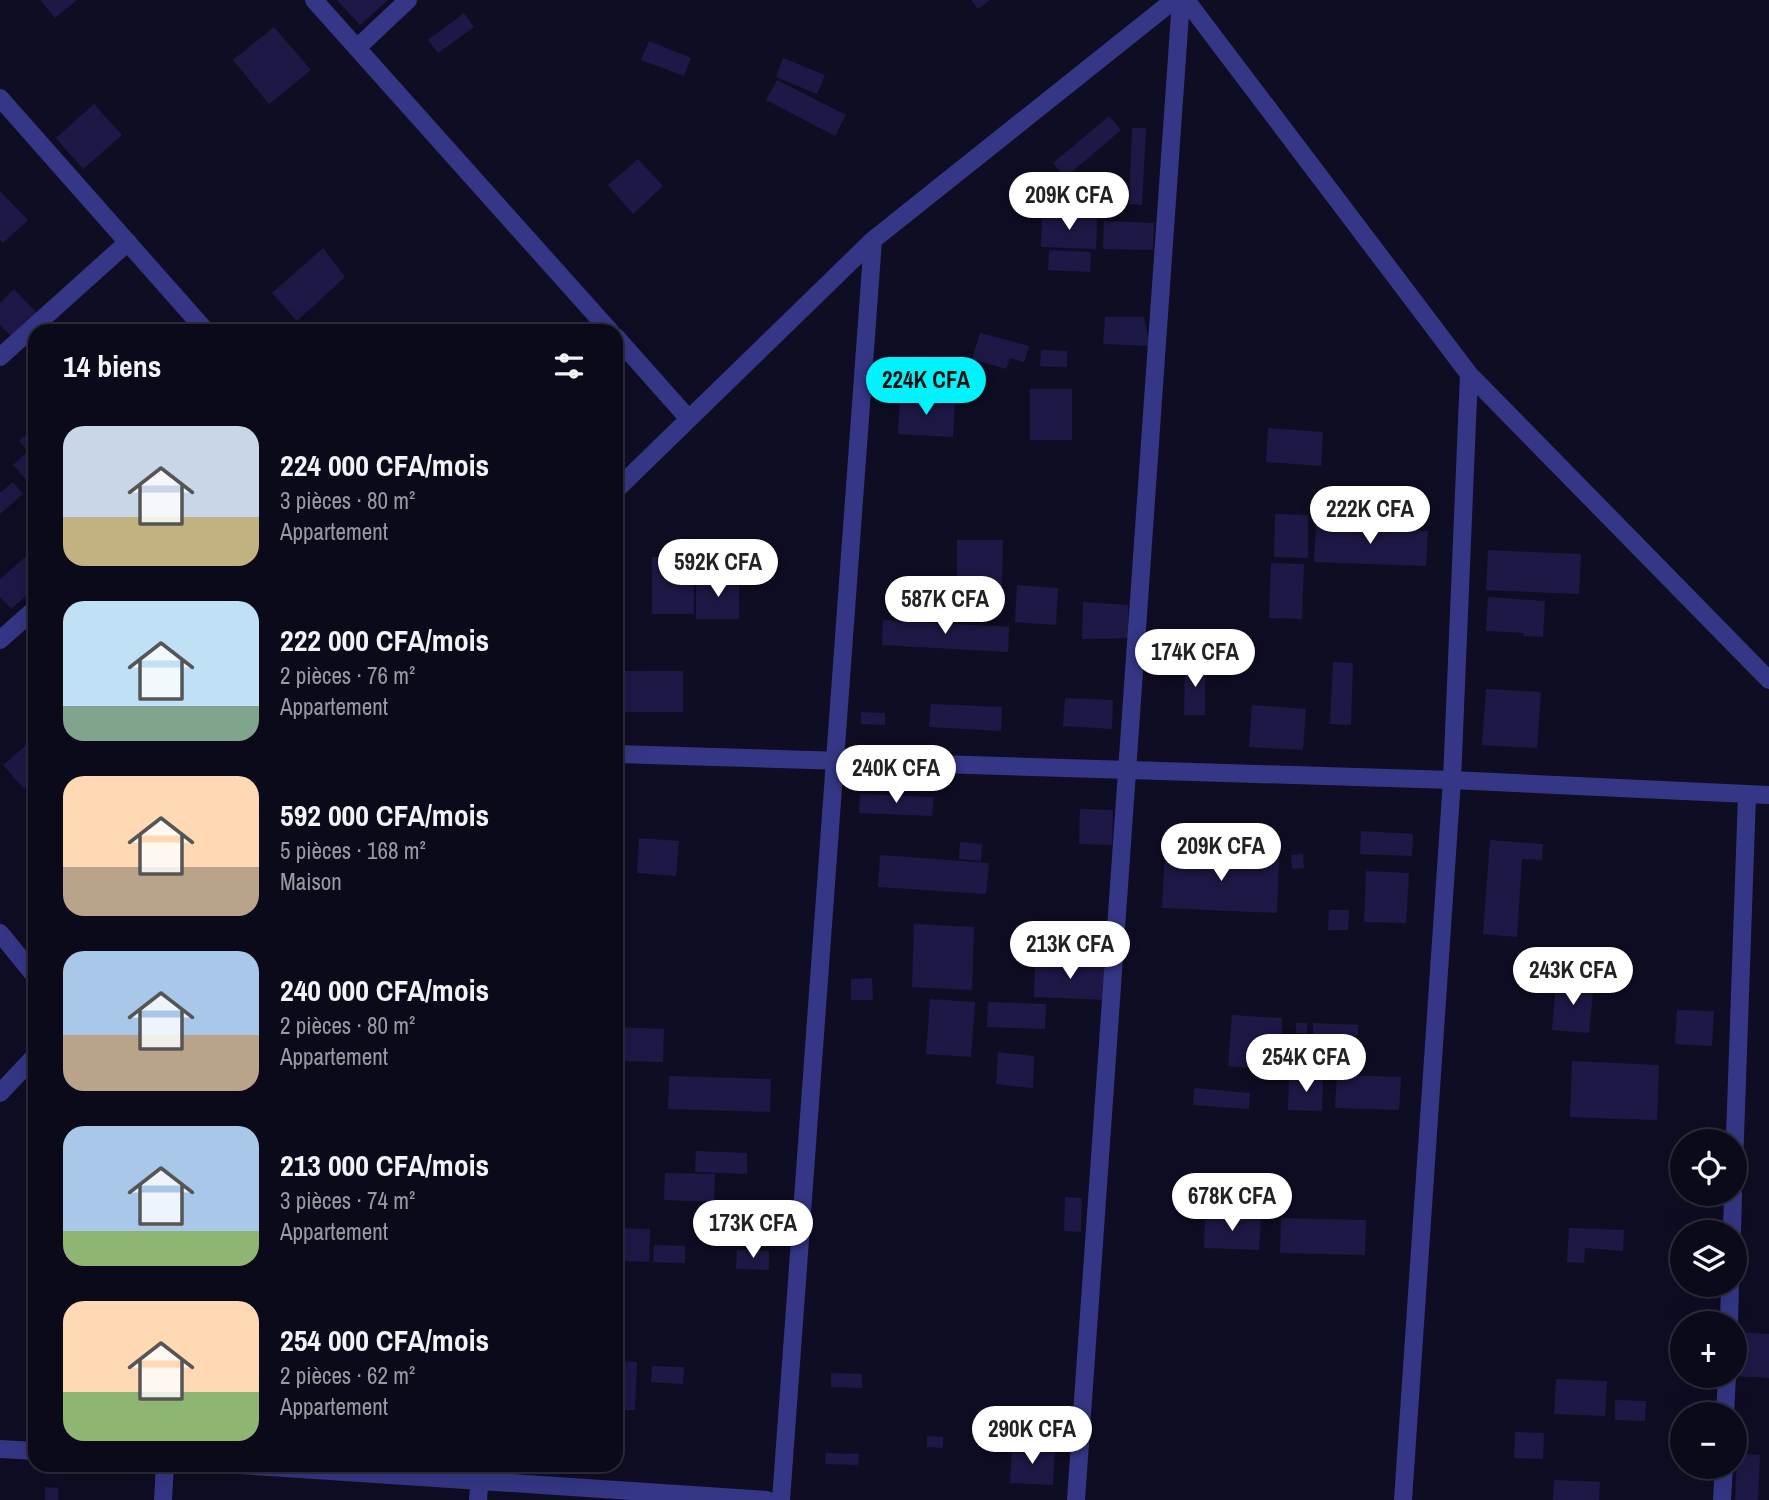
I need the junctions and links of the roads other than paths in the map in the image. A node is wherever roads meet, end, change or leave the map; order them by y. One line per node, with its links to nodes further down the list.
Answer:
1 (314, 0): 5 (street)
2 (408, 0): 5 (street)
3 (1174, 0): 7 (street)
4 (1183, 0): 15 (street); 23 (street)
5 (357, 48): 11 (street)
6 (0, 98): 8 (street)
7 (873, 240): 16 (street); 22 (street)
8 (128, 242): 9 (street); 10 (street)
9 (37, 324)
10 (200, 324)
11 (604, 324)
12 (28, 332): 14 (street)
13 (623, 345): 16 (street)
14 (0, 357)
15 (1469, 374): 20 (street); 24 (street)
16 (688, 418): 17 (street)
17 (623, 483)
18 (28, 615): 19 (street)
19 (0, 640)
20 (1769, 680)
21 (623, 754): 22 (street)
22 (835, 761): 23 (street); 41 (street)
23 (1127, 770): 24 (street); 42 (street)
24 (1452, 780): 25 (street); 43 (street)
25 (1747, 795): 26 (street); 31 (street)
26 (1769, 795)
27 (0, 933): 28 (street)
28 (28, 967)
29 (28, 1063): 30 (street)
30 (0, 1093)
31 (1735, 1129)
32 (0, 1449): 33 (street)
33 (28, 1451)
34 (165, 1472): 38 (street)
35 (450, 1472): 36 (street)
36 (480, 1473): 39 (street); 40 (street)
37 (1723, 1479): 44 (street)
38 (163, 1500)
39 (478, 1500)
40 (767, 1500)
41 (781, 1500)
42 (1076, 1500)
43 (1403, 1500)
44 (1722, 1500)

